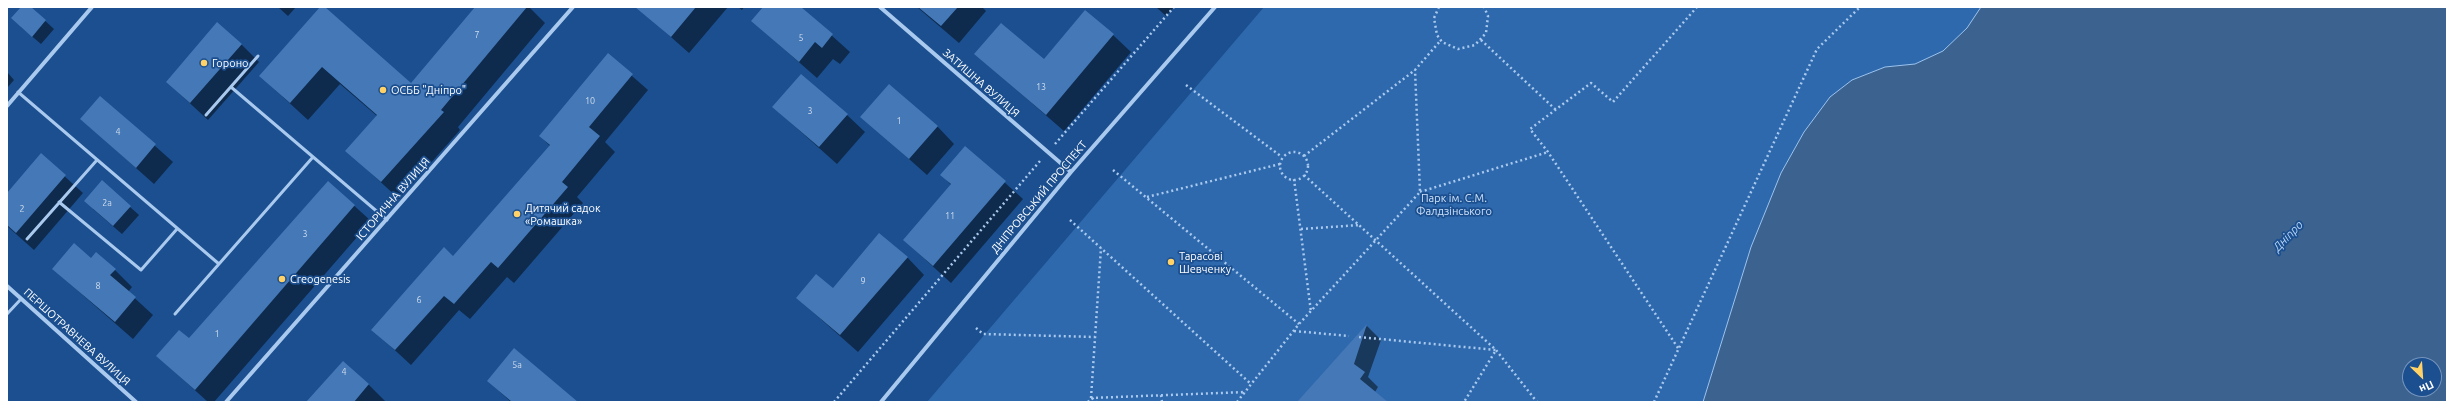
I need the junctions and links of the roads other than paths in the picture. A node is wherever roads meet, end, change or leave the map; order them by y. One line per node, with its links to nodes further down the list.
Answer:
1 (92, 7): 7 (street)
2 (572, 7): 14 (street, ІСТОРИЧНА ВУЛИЦЯ)
3 (880, 7): 12 (street, ЗАТИШНА ВУЛИЦЯ)
4 (1215, 7): 12 (street, ДНІПРОВСЬКИЙ ПРОСПЕКТ)
5 (258, 56): 6 (lane)
6 (231, 87): 9 (lane); 10 (lane)
7 (18, 92): 8 (street); 11 (lane)
8 (7, 106)
9 (206, 115)
10 (313, 157): 14 (lane); 17 (lane)
11 (97, 160): 13 (lane); 15 (lane)
12 (1071, 172): 24 (street, ДНІПРОВСЬКИЙ ПРОСПЕКТ)
13 (59, 202): 15 (lane); 16 (lane)
14 (387, 220): 23 (street, ІСТОРИЧНА ВУЛИЦЯ)
15 (177, 229): 17 (lane)
16 (27, 239)
17 (219, 264): 21 (lane)
18 (7, 286): 19 (street, ПЕРШОТРАВНЕВА ВУЛИЦЯ)
19 (21, 299): 20 (lane); 22 (street, ПЕРШОТРАВНЕВА ВУЛИЦЯ)
20 (7, 314)
21 (175, 314)
22 (136, 402)
23 (226, 402)
24 (881, 402)

